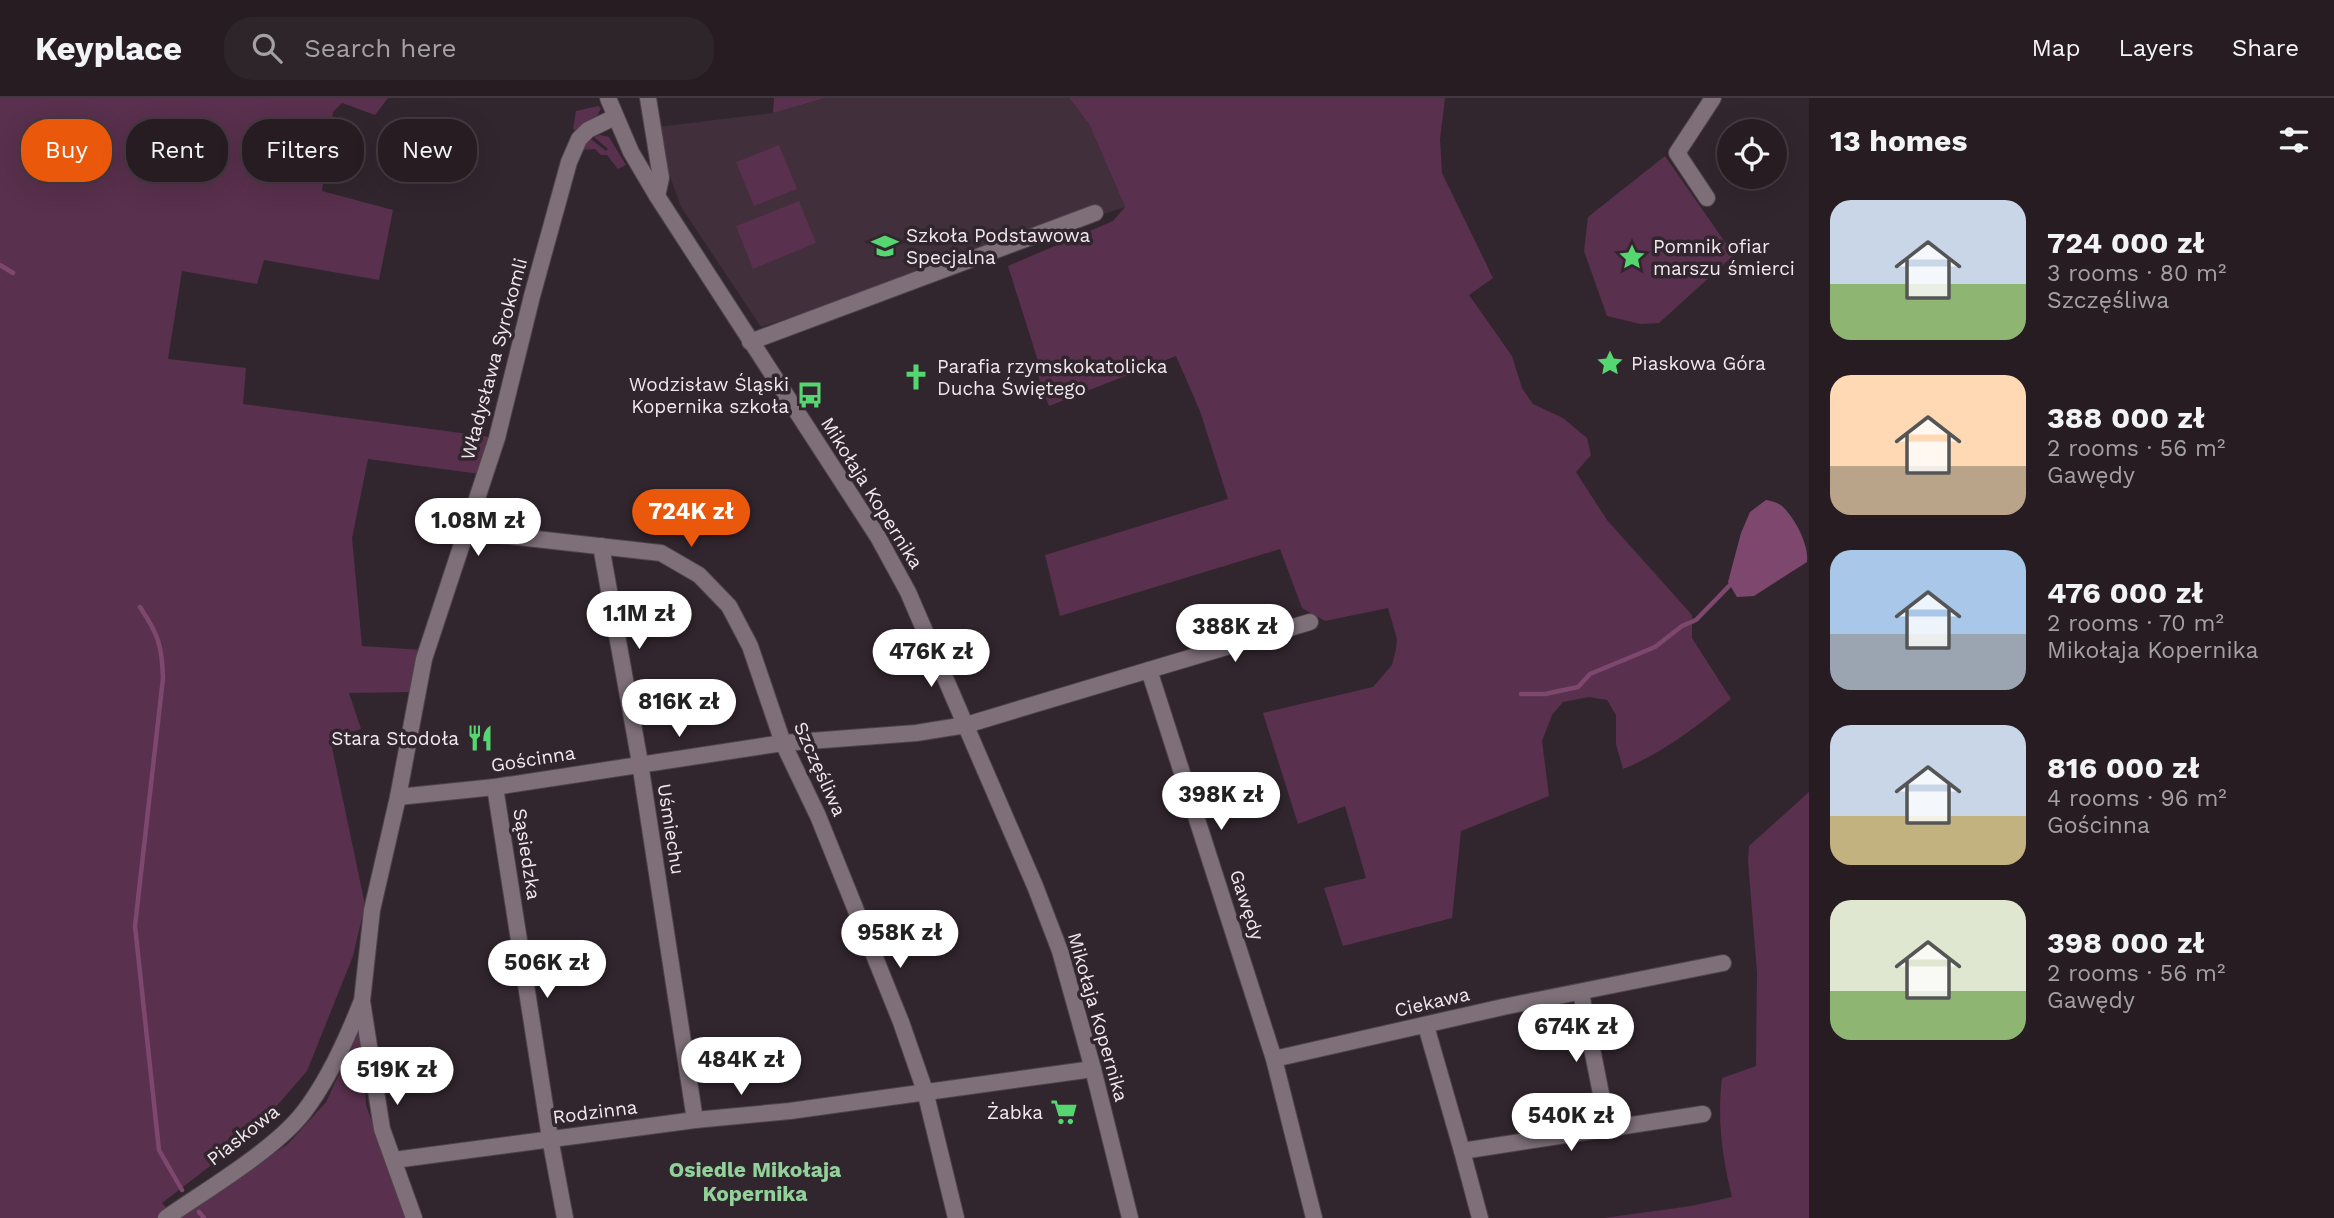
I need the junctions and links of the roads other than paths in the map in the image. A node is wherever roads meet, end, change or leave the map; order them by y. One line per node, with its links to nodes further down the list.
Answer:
1 (608, 98): 4 (street, Mikołaja Kopernika)
2 (648, 98): 5 (street)
3 (1713, 98): 6 (street)
4 (615, 117): 5 (street, Mikołaja Kopernika); 9 (street, Władysława Syrokomli)
5 (657, 196): 8 (street, Mikołaja Kopernika)
6 (1707, 198)
7 (1095, 213): 8 (street)
8 (751, 342): 13 (street, Mikołaja Kopernika)
9 (469, 528): 10 (street, Szczęśliwa); 17 (street, Władysława Syrokomli)
10 (601, 546): 14 (street, Szczęśliwa); 15 (street, Uśmiechu)
11 (1310, 622): 12 (street)
12 (1149, 670): 13 (street); 22 (street, Gawędy)
13 (966, 725): 14 (street, Gościnna); 23 (street, Mikołaja Kopernika)
14 (783, 743): 15 (street, Gościnna); 25 (street, Szczęśliwa)
15 (640, 763): 16 (street, Gościnna); 27 (street, Uśmiechu)
16 (495, 787): 17 (street, Gościnna); 29 (street, Sąsiedzka)
17 (398, 797): 20 (street, Władysława Syrokomli)
18 (1723, 962): 19 (street, Ciekawa)
19 (1581, 993): 21 (street, Ciekawa); 28 (street)
20 (362, 1001): 24 (street, Władysława Syrokomli); 31 (street, Władysława Syrokomli)
21 (1426, 1026): 22 (street, Ciekawa); 30 (street)
22 (1274, 1059): 37 (street, Gawędy)
23 (1093, 1069): 25 (street, Rodzinna); 36 (street, Mikołaja Kopernika)
24 (329, 1070): 32 (street, Piaskowa)
25 (925, 1091): 27 (street, Rodzinna); 35 (street, Szczęśliwa)
26 (1703, 1114): 28 (street)
27 (695, 1120): 29 (street, Rodzinna)
28 (1608, 1129): 30 (street)
29 (550, 1138): 31 (street, Rodzinna); 34 (street, Sąsiedzka)
30 (1462, 1151): 38 (street)
31 (394, 1160): 33 (street, Władysława Syrokomli)
32 (166, 1218)
33 (414, 1218)
34 (565, 1218)
35 (956, 1218)
36 (1130, 1218)
37 (1314, 1218)
38 (1480, 1218)

